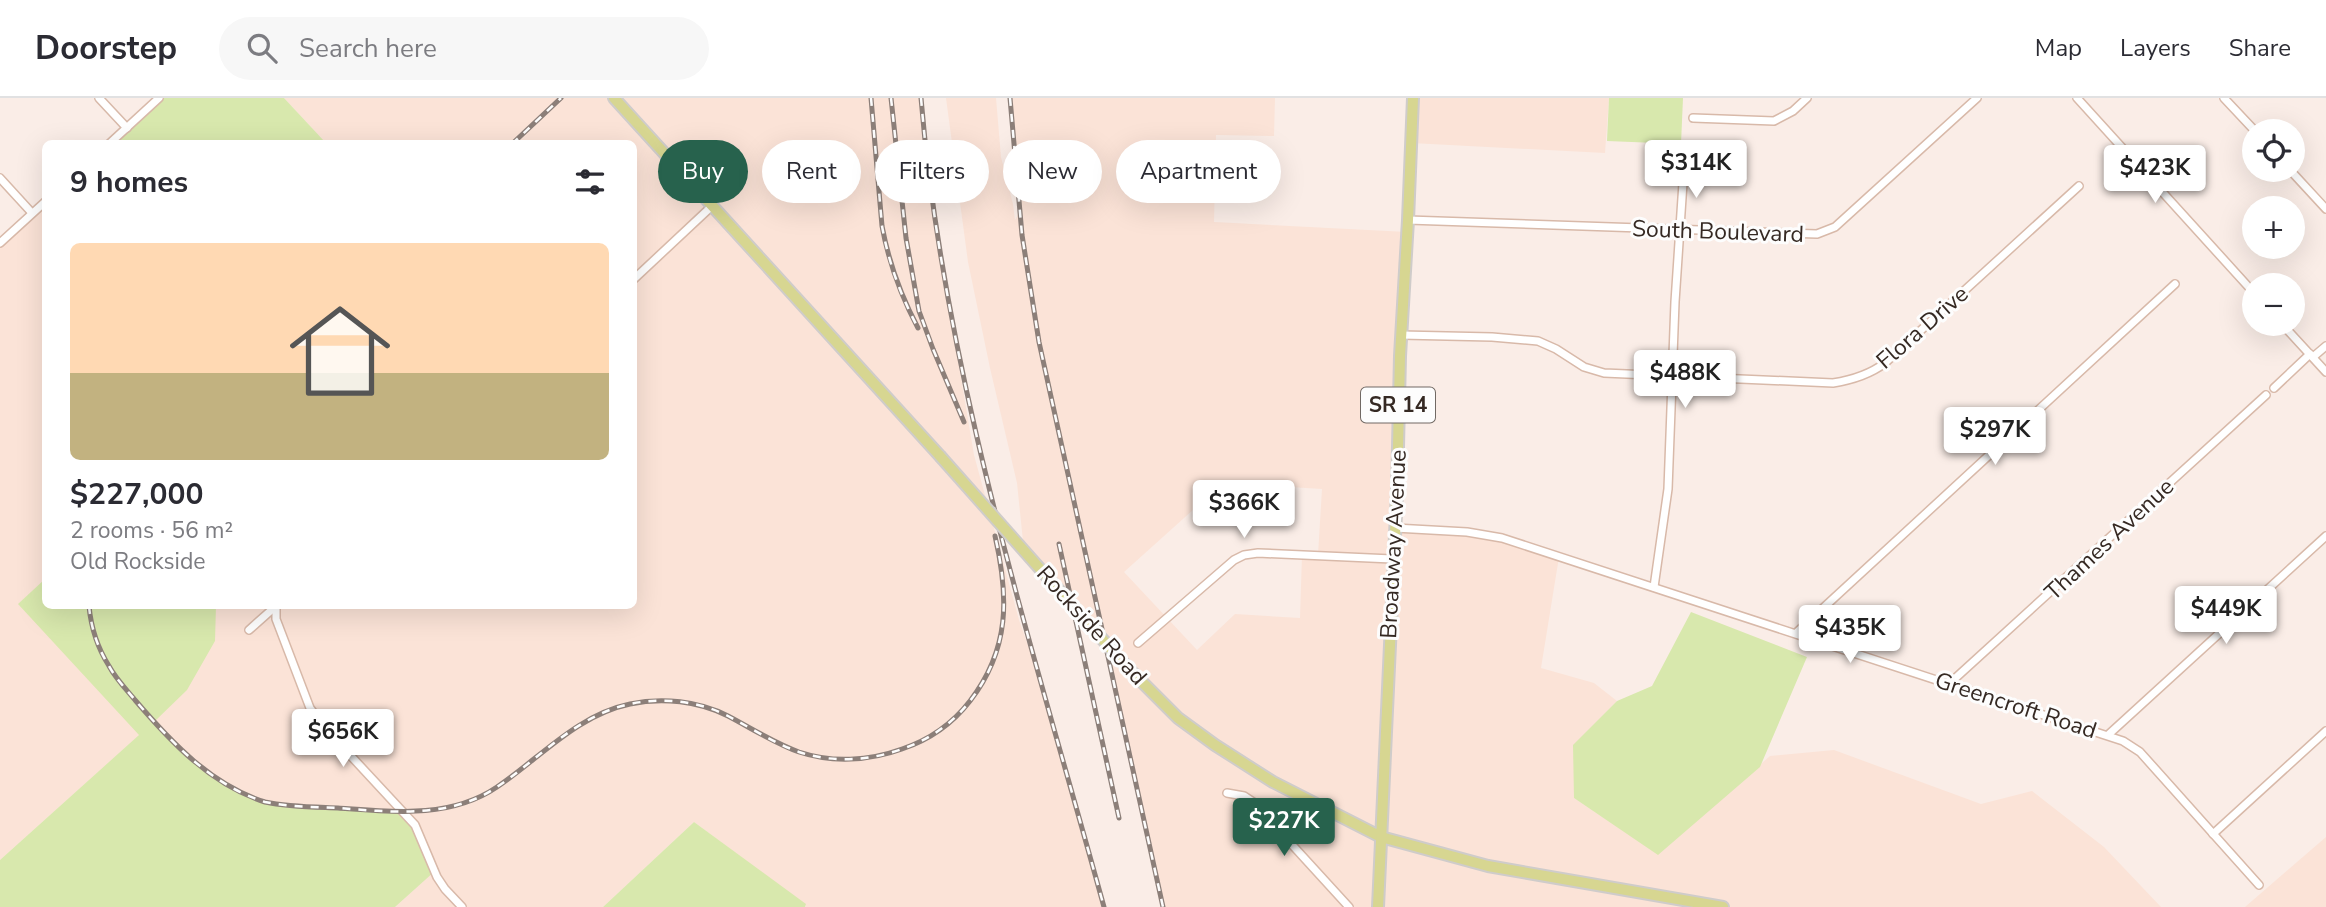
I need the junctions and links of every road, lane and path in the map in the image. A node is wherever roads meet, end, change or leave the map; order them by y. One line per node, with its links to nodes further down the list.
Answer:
1 (99, 98): 11 (street)
2 (159, 98): 11 (street)
3 (614, 98): 18 (main road, Rockside Road)
4 (1413, 98): 21 (main road, Broadway Avenue / SR 14)
5 (1807, 98): 9 (street)
6 (1977, 98): 22 (street, South Boulevard)
7 (2077, 98): 25 (street)
8 (2224, 98): 10 (street)
9 (1693, 118)
10 (2244, 119)
11 (127, 128): 12 (street)
12 (114, 140)
13 (1684, 168): 22 (street)
14 (0, 178): 20 (street)
15 (2301, 182): 19 (street)
16 (2079, 187): 32 (street, Flora Drive)
17 (42, 204): 20 (street)
18 (712, 206): 24 (street); 49 (main road, Rockside Road, bridge)
19 (2326, 209)
20 (32, 213): 23 (street)
21 (1408, 220): 22 (street, South Boulevard); 27 (main road, Broadway Avenue / SR 14)
22 (1680, 230): 32 (street)
23 (0, 243)
24 (637, 276)
25 (2242, 280)
26 (2175, 284): 42 (street)
27 (1401, 335): 32 (street, Flora Drive); 35 (main road, Broadway Avenue / SR 14)
28 (2293, 336): 30 (street)
29 (2326, 346): 30 (street)
30 (2311, 356): 31 (street); 33 (street)
31 (2326, 372)
32 (1673, 376): 38 (street)
33 (2274, 387)
34 (2266, 395): 44 (street, Thames Avenue)
35 (1395, 528): 37 (main road, Broadway Avenue / SR 14); 38 (street, Greencroft Road)
36 (2326, 537): 46 (street)
37 (1392, 559): 43 (street); 49 (main road, Broadway Avenue / SR 14)
38 (1654, 587): 42 (street, Greencroft Road)
39 (273, 609): 41 (street)
40 (276, 609): 51 (street)
41 (249, 630)
42 (1796, 633): 44 (street, Greencroft Road)
43 (1138, 643)
44 (1950, 683): 46 (street, Greencroft Road)
45 (2326, 731): 48 (street)
46 (2108, 735): 48 (street, Greencroft Road)
47 (1227, 793): 52 (street)
48 (2213, 834): 50 (street, Greencroft Road)
49 (1381, 836): 53 (main road, Broadway Avenue / SR 14); 54 (main road, Rockside Road)
50 (2259, 886)
51 (462, 907)
52 (1349, 907)
53 (1378, 907)
54 (1723, 907)

